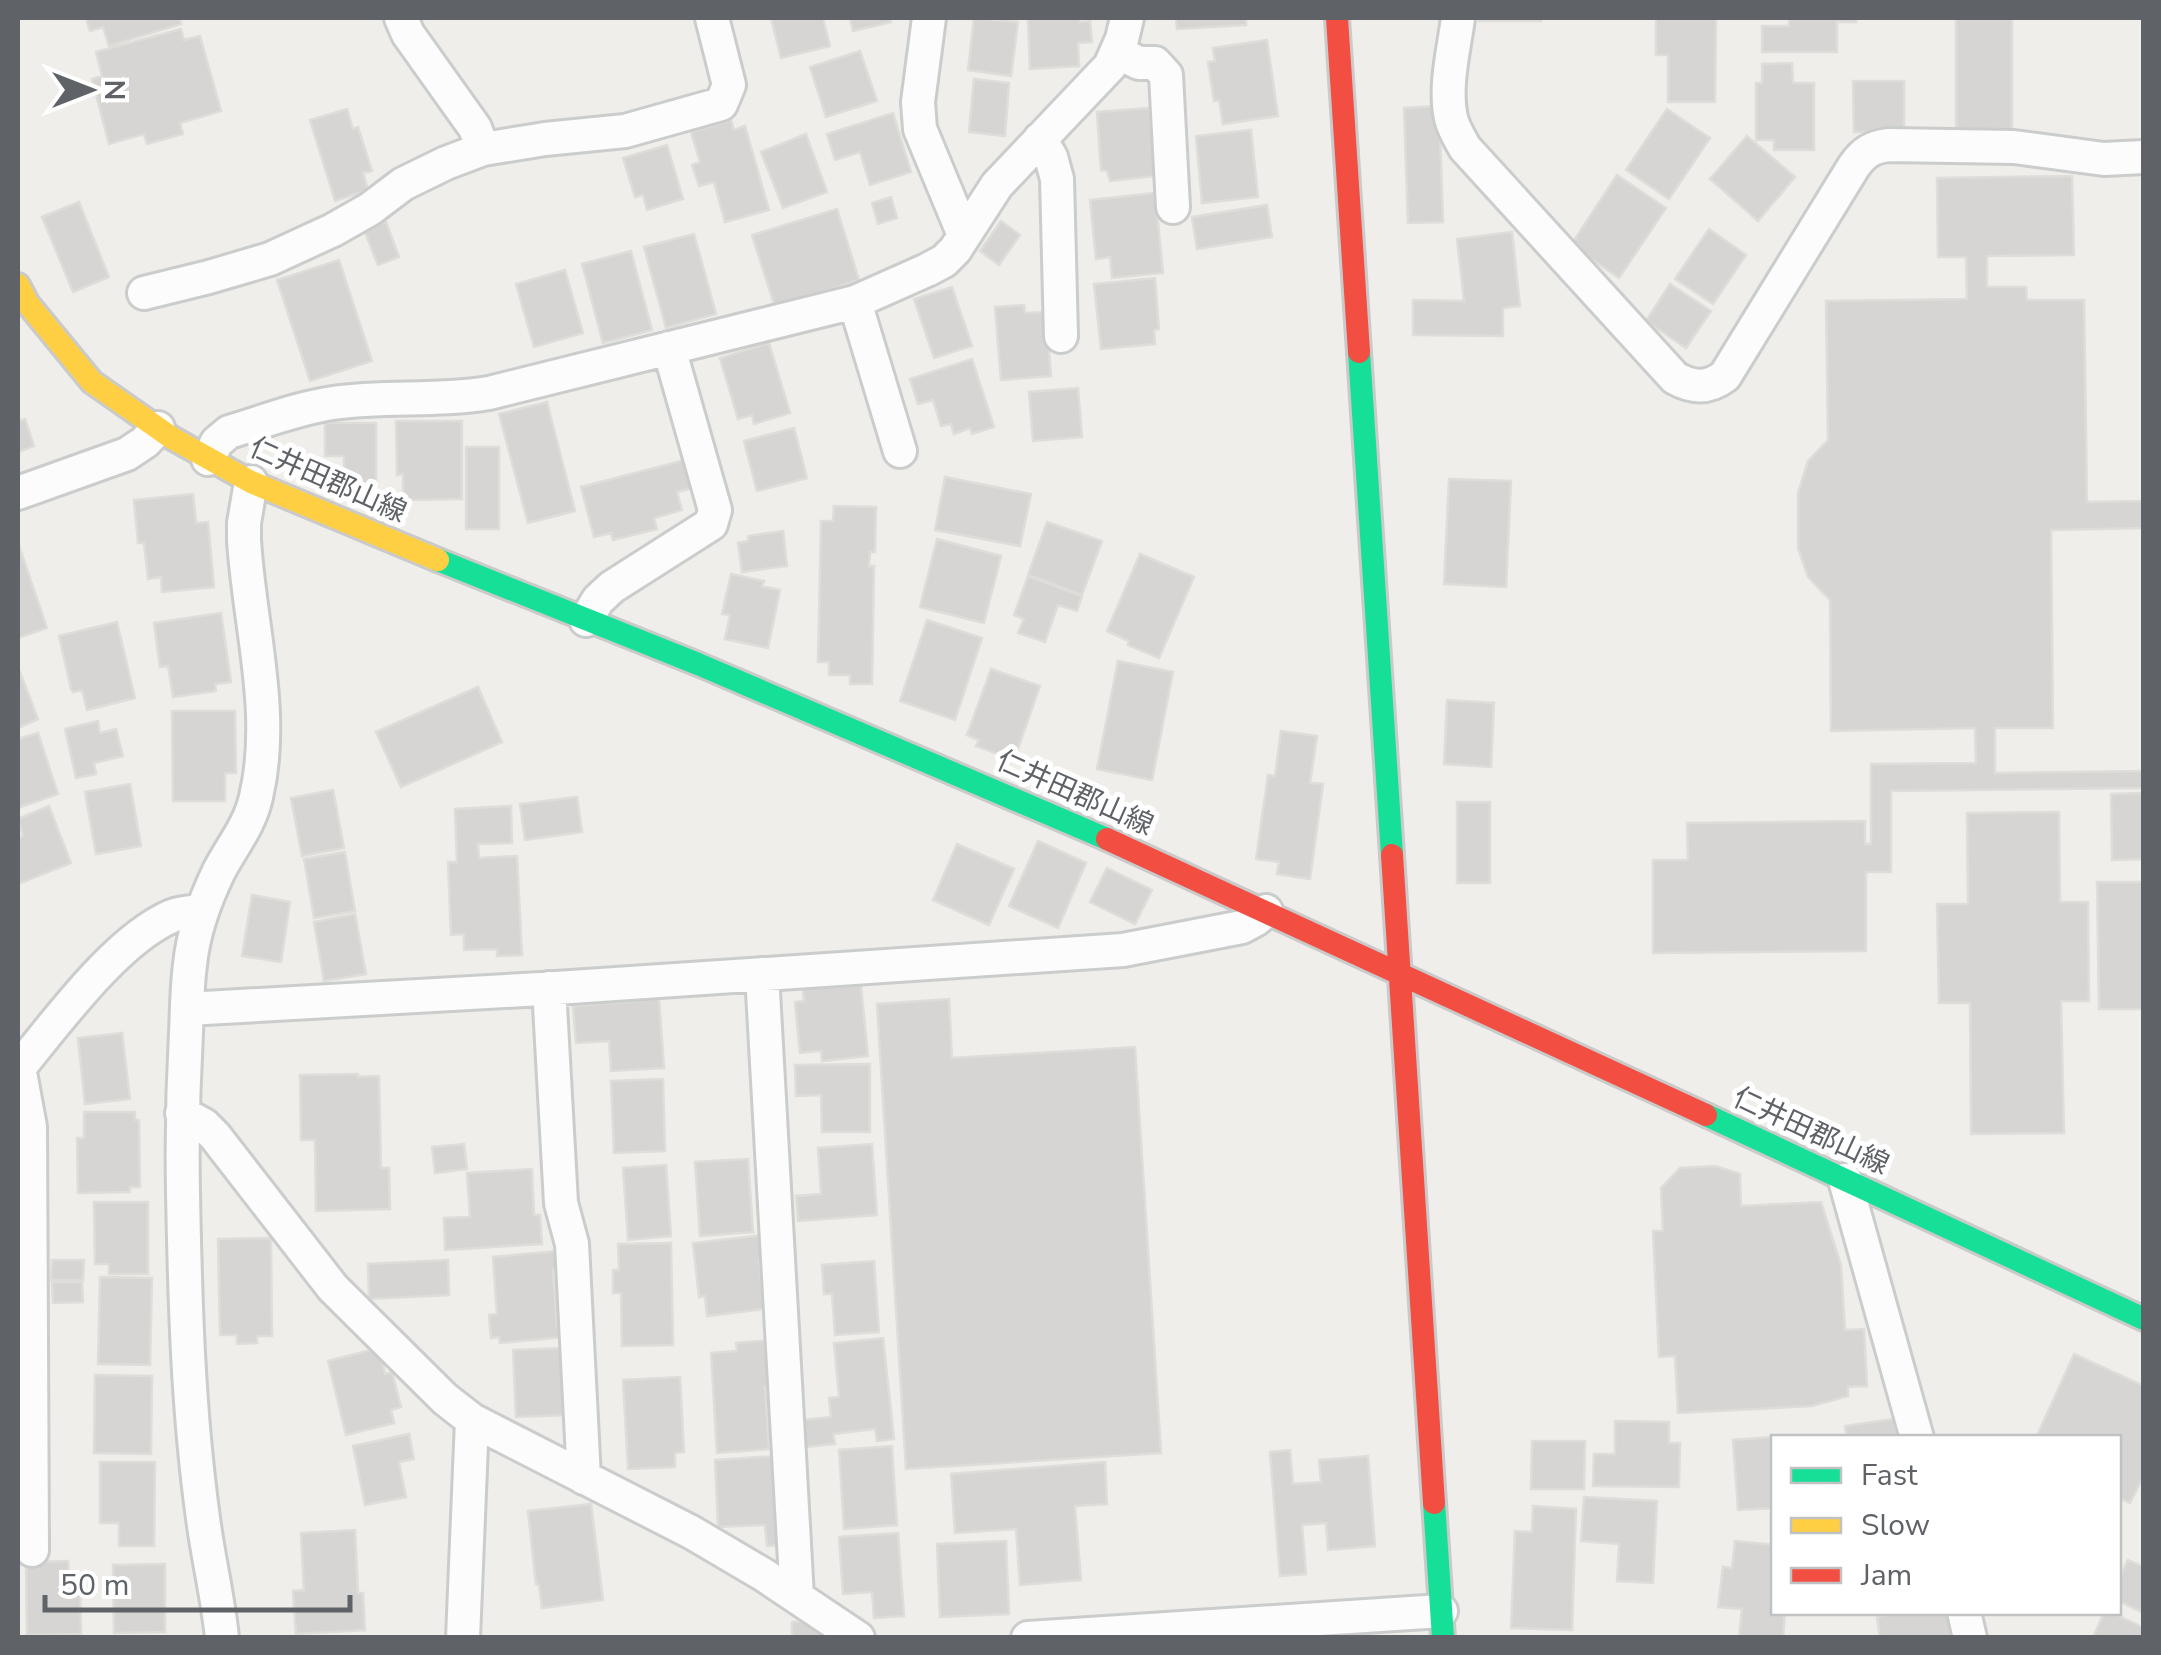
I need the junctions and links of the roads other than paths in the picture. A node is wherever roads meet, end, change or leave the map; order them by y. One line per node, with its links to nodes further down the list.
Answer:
1 (401, 18): 9 (street)
2 (712, 18): 9 (street)
3 (929, 18): 12 (street)
4 (1127, 18): 7 (street)
5 (1337, 18): 27 (main road)
6 (1458, 18): 10 (street)
7 (1117, 52): 8 (street); 11 (street)
8 (1040, 139): 12 (street); 16 (street)
9 (483, 149): 14 (street)
10 (2144, 158)
11 (1173, 207)
12 (964, 235): 15 (street)
13 (18, 285): 18 (main road, 仁井田郡山線)
14 (144, 293)
15 (855, 302): 17 (street); 19 (street)
16 (1062, 336)
17 (669, 348): 20 (street); 23 (street)
18 (158, 428): 20 (main road, 仁井田郡山線); 22 (street)
19 (900, 450)
20 (208, 459): 21 (main road, 仁井田郡山線)
21 (251, 482): 23 (main road, 仁井田郡山線); 24 (street)
22 (18, 493)
23 (586, 620): 25 (main road, 仁井田郡山線)
24 (202, 911): 29 (street); 30 (street)
25 (1266, 911): 26 (street); 27 (main road, 仁井田郡山線)
26 (762, 974): 28 (street); 38 (street)
27 (1399, 974): 32 (main road, 仁井田郡山線); 39 (main road)
28 (549, 988): 29 (street); 36 (street)
29 (187, 1009): 31 (street)
30 (18, 1068): 37 (street)
31 (182, 1114): 34 (street); 40 (street)
32 (1845, 1180): 33 (main road, 仁井田郡山線); 35 (street)
33 (2144, 1319)
34 (472, 1420): 36 (street); 41 (street)
35 (1916, 1435)
36 (584, 1478): 38 (street)
37 (32, 1550)
38 (797, 1598): 42 (street)
39 (1442, 1624): 43 (street)
40 (222, 1638)
41 (463, 1638)
42 (858, 1638)
43 (1028, 1638)

